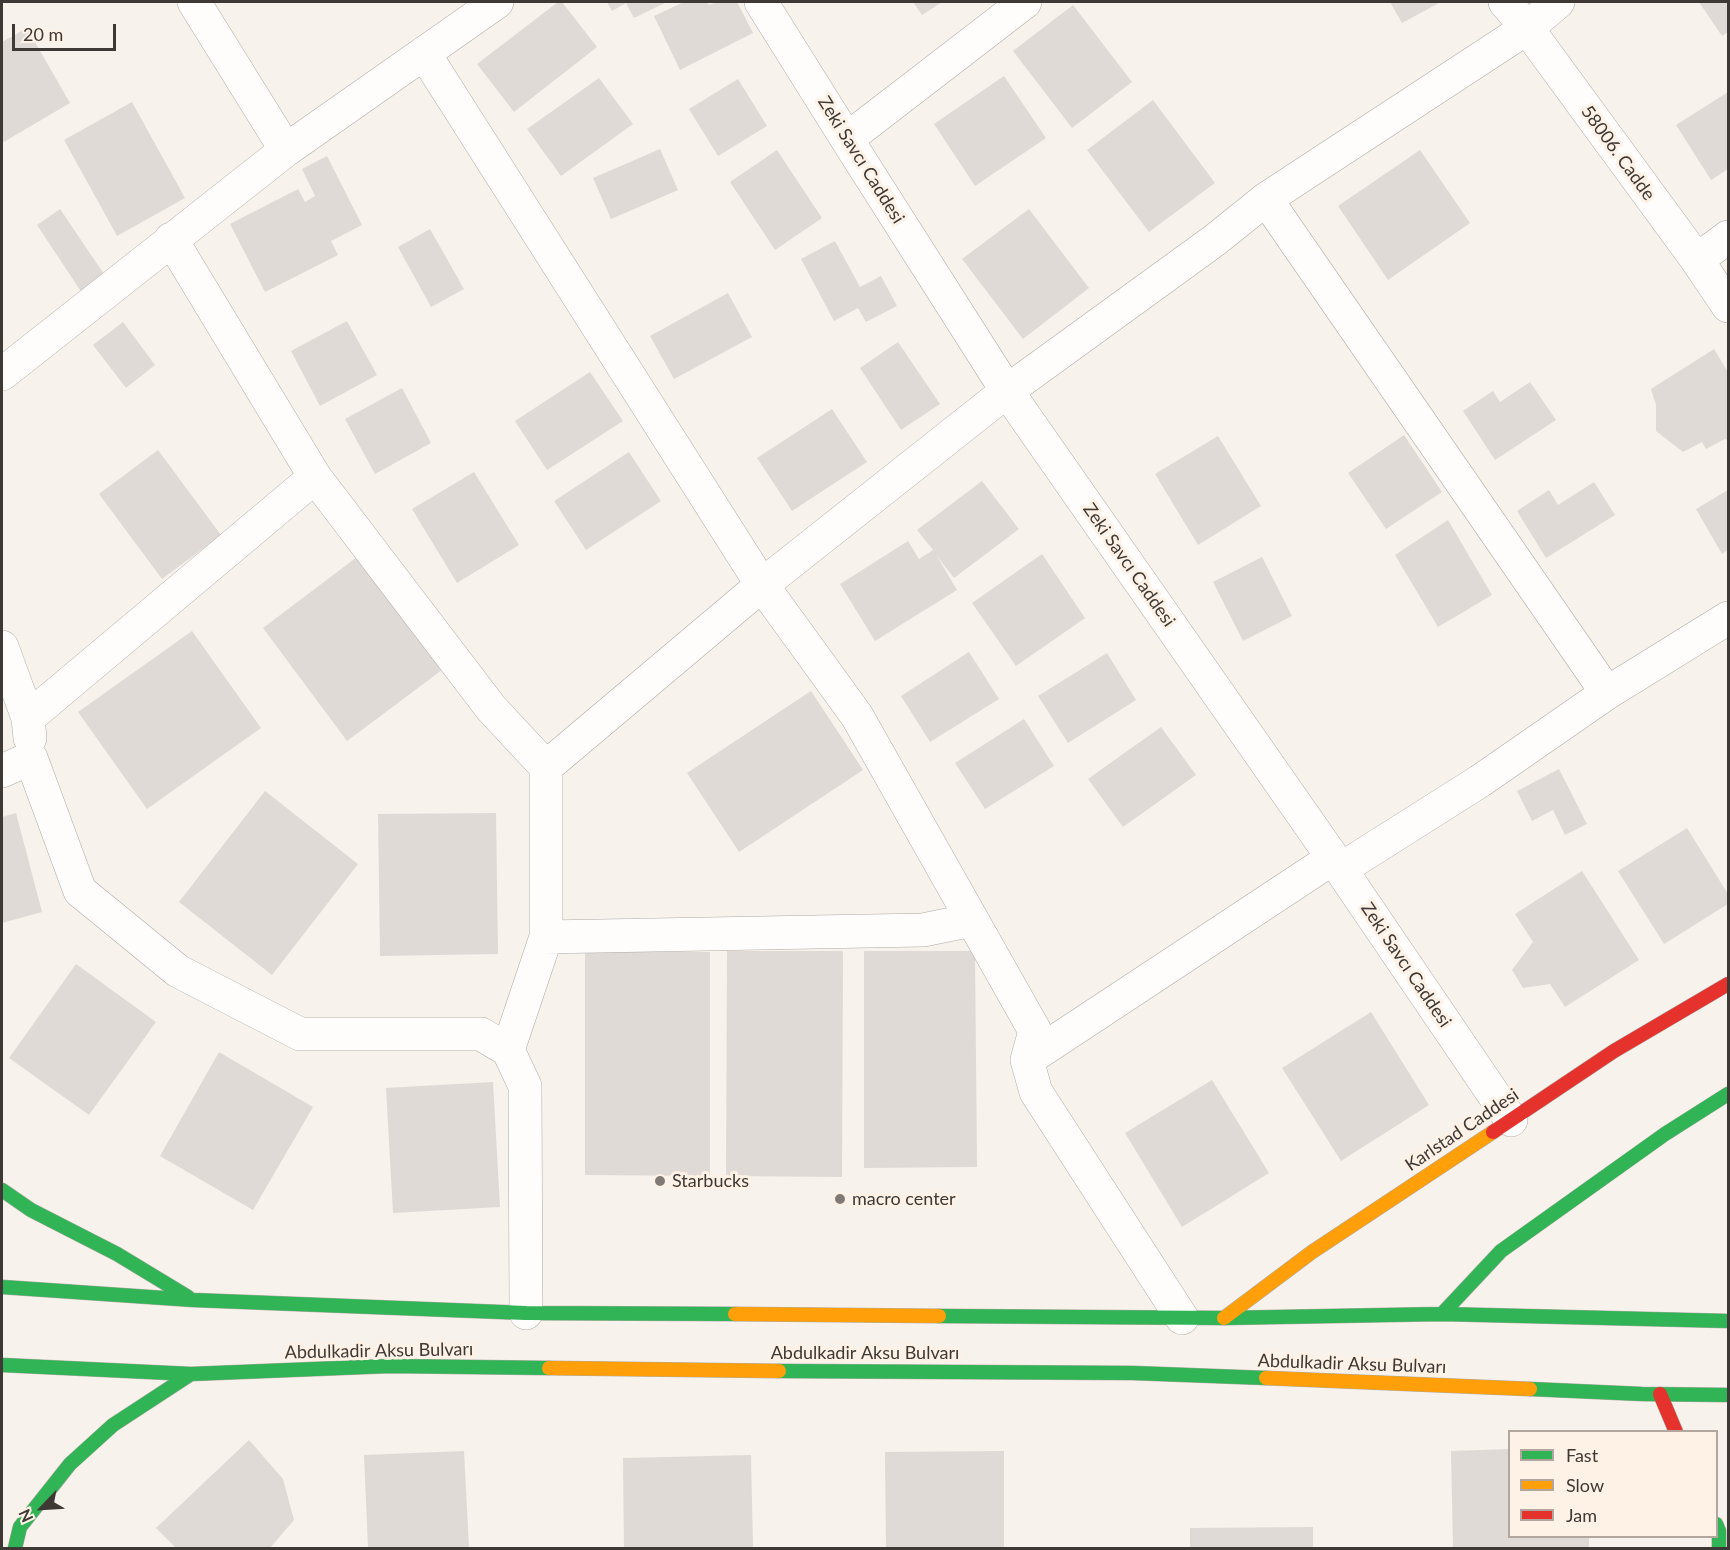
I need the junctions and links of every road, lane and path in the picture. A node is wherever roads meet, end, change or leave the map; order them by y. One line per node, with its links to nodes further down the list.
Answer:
1 (194, 2): 10 (street)
2 (497, 2): 8 (street)
3 (761, 2): 9 (street, Zeki Savcı Caddesi)
4 (1025, 2): 9 (street)
5 (1505, 2): 7 (street, 58006. Cadde)
6 (1558, 2): 7 (street)
7 (1527, 28): 11 (street); 14 (street, 58006. Cadde)
8 (424, 53): 10 (street); 19 (street)
9 (847, 139): 17 (street, Zeki Savcı Caddesi)
10 (286, 150): 13 (street)
11 (1266, 199): 17 (street); 22 (street)
12 (1728, 237): 14 (street)
13 (171, 239): 16 (street); 18 (street)
14 (1697, 260): 15 (street, 58006. Cadde)
15 (1728, 306)
16 (2, 374)
17 (1007, 391): 19 (street); 27 (street, Zeki Savcı Caddesi)
18 (315, 477): 23 (street); 25 (street)
19 (762, 585): 25 (street); 28 (street)
20 (1728, 618): 22 (street)
21 (2, 647): 23 (street)
22 (1607, 693): 27 (street)
23 (28, 718): 24 (street)
24 (31, 758): 26 (street); 31 (street)
25 (546, 767): 29 (street)
26 (2, 771)
27 (1337, 863): 32 (street); 34 (street, Zeki Savcı Caddesi)
28 (972, 920): 29 (street); 32 (street)
29 (546, 937): 31 (street)
30 (1728, 984): 34 (main road, Karlstad Caddesi)
31 (508, 1050): 38 (street)
32 (1028, 1060): 40 (street)
33 (1728, 1094): 39 (main road)
34 (1511, 1120): 41 (main road, Karlstad Caddesi)
35 (2, 1190): 37 (main road)
36 (2, 1287): 37 (main road, Abdulkadir Aksu Bulvarı)
37 (193, 1300): 38 (main road, Abdulkadir Aksu Bulvarı)
38 (526, 1313): 40 (main road, Abdulkadir Aksu Bulvarı)
39 (1442, 1314): 41 (main road, Abdulkadir Aksu Bulvarı); 42 (main road, Abdulkadir Aksu Bulvarı)
40 (1182, 1318): 41 (main road, Abdulkadir Aksu Bulvarı)
41 (1224, 1318)
42 (1728, 1321)
43 (2, 1365): 44 (main road, Abdulkadir Aksu Bulvarı)
44 (191, 1374): 45 (main road, Abdulkadir Aksu Bulvarı); 50 (main road)
45 (1660, 1394): 46 (main road, Abdulkadir Aksu Bulvarı); 47 (main road)
46 (1728, 1395)
47 (1676, 1430)
48 (1728, 1515): 49 (main road)
49 (1718, 1528): 51 (main road)
50 (15, 1548)
51 (1719, 1548)

